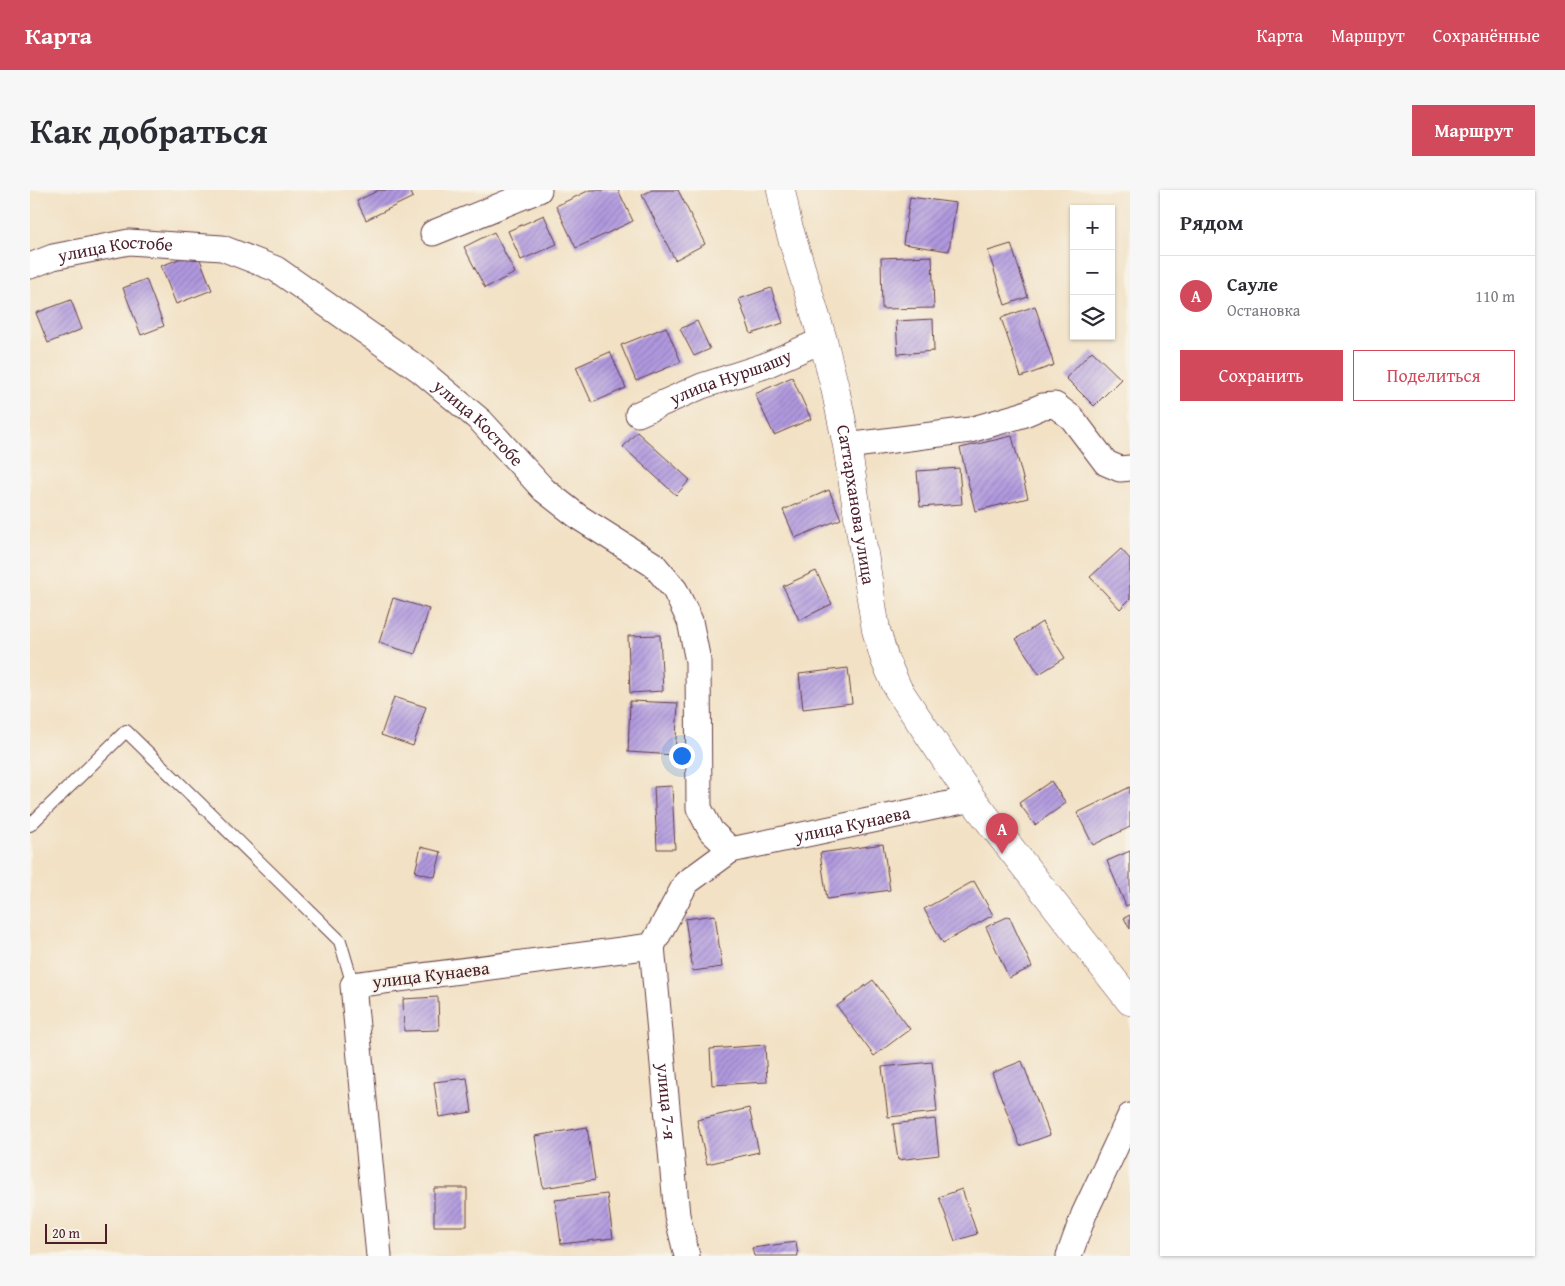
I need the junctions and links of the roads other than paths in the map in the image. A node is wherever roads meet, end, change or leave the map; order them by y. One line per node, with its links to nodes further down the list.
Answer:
1 (539, 190): 3 (street)
2 (781, 190): 5 (street, Саттарханова улица)
3 (433, 233)
4 (30, 266): 11 (street, улица Костобе)
5 (823, 340): 6 (street, улица Нуршашу); 7 (street, Саттарханова улица)
6 (638, 414)
7 (847, 446): 8 (street); 9 (street, Саттарханова улица)
8 (1130, 468)
9 (972, 800): 11 (street, улица Кунаева); 14 (street, Саттарханова улица)
10 (30, 825): 13 (lane)
11 (731, 850): 12 (street, улица Кунаева)
12 (652, 946): 13 (street, улица Кунаева); 17 (street, улица 7-я)
13 (352, 985): 16 (street, улица Кунаева)
14 (1130, 1001)
15 (1130, 1116): 18 (street)
16 (379, 1256)
17 (686, 1256)
18 (1070, 1256)

